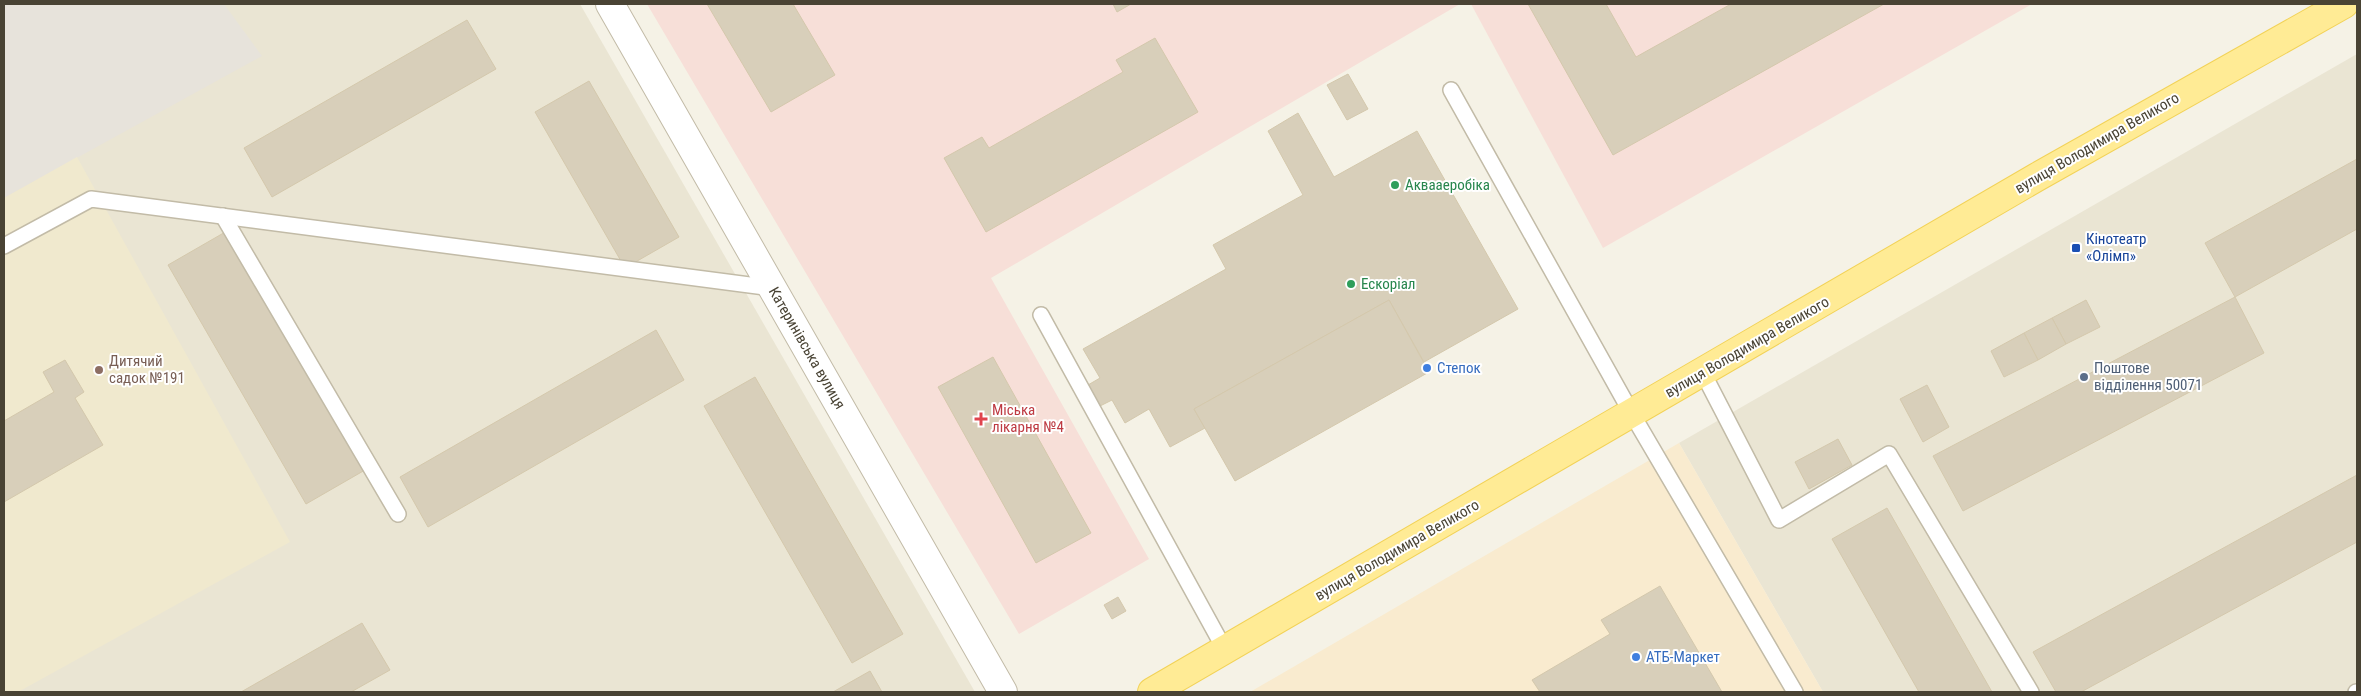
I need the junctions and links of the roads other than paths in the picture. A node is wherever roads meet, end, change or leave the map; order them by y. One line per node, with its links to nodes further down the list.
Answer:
1 (610, 4): 6 (street, Катеринівська вулиця)
2 (2344, 4): 8 (main road, вулиця Володимира Великого)
3 (1451, 90): 9 (lane)
4 (223, 216): 5 (lane); 6 (lane); 10 (lane)
5 (4, 246)
6 (773, 288): 12 (street, Катеринівська вулиця)
7 (1041, 315): 11 (lane)
8 (1703, 373): 9 (main road, вулиця Володимира Великого); 15 (lane)
9 (1632, 414): 11 (main road, вулиця Володимира Великого); 14 (lane)
10 (398, 514)
11 (1225, 650): 13 (main road, вулиця Володимира Великого)
12 (1003, 692)
13 (1152, 692)
14 (1795, 692)
15 (2031, 692)

